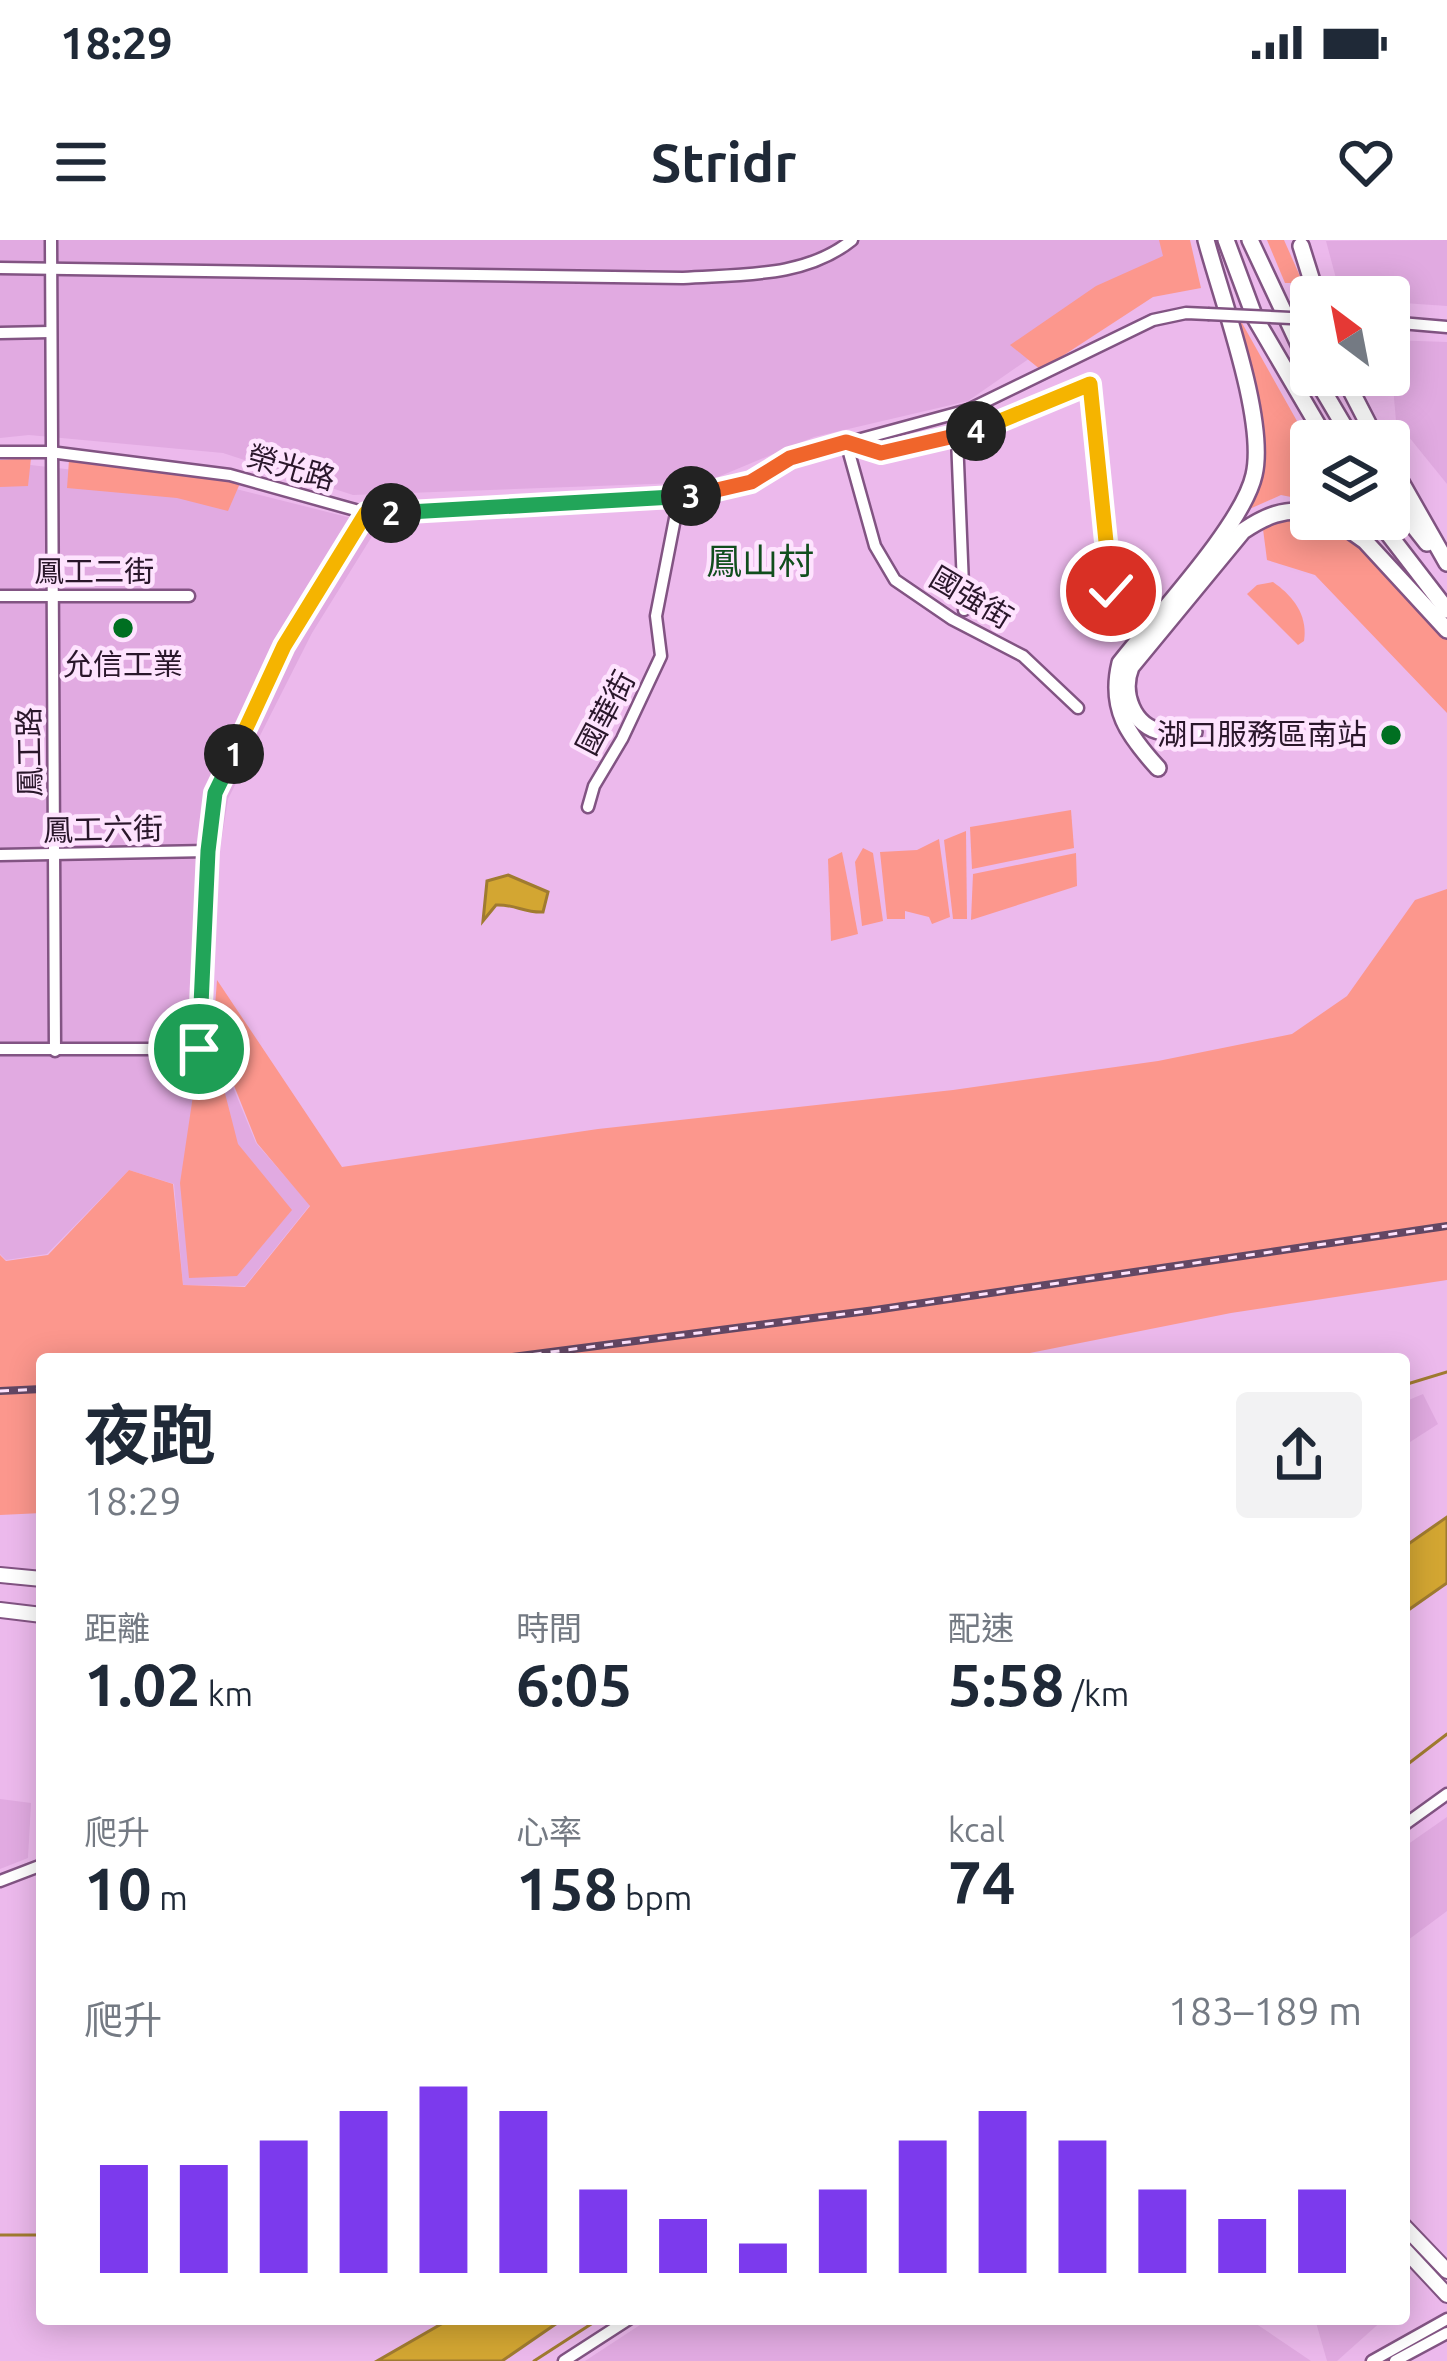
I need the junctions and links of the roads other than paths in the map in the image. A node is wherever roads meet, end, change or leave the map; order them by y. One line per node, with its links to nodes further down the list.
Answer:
1 (51, 240): 8 (street, 鳳工路)
2 (852, 240): 8 (street)
3 (1206, 240): 38 (highway)
4 (1226, 240): 16 (highway)
5 (1250, 240): 12 (highway)
6 (1301, 246): 9 (highway)
7 (0, 268): 8 (street)
8 (50, 268): 14 (street, 鳳工路)
9 (1310, 276)
10 (1290, 318): 18 (street, 榮光路, bridge)
11 (1410, 324): 13 (street)
12 (1290, 325)
13 (1447, 327)
14 (50, 332): 15 (street); 20 (street, 鳳工路)
15 (0, 333)
16 (1315, 420)
17 (957, 438): 18 (street, 榮光路); 29 (street, 榮光路); 33 (street)
18 (846, 442): 21 (street, 榮光路); 36 (street, 國強街)
19 (0, 452): 20 (street, 榮光路)
20 (50, 452): 24 (street, 榮光路); 32 (street, 鳳工路)
21 (679, 498): 24 (street, 榮光路); 39 (street, 國華街)
22 (1410, 499): 28 (highway)
23 (1290, 510): 37 (highway)
24 (366, 513): 40 (street)
25 (1410, 521): 28 (highway)
26 (1364, 540): 35 (highway)
27 (1393, 540): 34 (highway)
28 (1447, 566)
29 (1111, 591)
30 (0, 596): 32 (street, 鳳工二街)
31 (189, 596): 32 (street, 鳳工二街)
32 (52, 597): 42 (street, 鳳工路)
33 (964, 610)
34 (1447, 610)
35 (1447, 630)
36 (1078, 708)
37 (1194, 732)
38 (1158, 768)
39 (588, 807)
40 (208, 851): 42 (street, 鳳工六街); 44 (street)
41 (0, 855): 42 (street, 鳳工六街)
42 (55, 856): 44 (street, 鳳工路)
43 (0, 1049): 44 (street)
44 (55, 1052)
45 (0, 1575): 46 (main road)
46 (36, 1578)
47 (0, 1610): 48 (main road)
48 (36, 1614)
49 (1447, 1794): 50 (street)
50 (1410, 1821)
51 (36, 1867): 52 (street)
52 (0, 1881)
53 (1410, 2232): 55 (main road)
54 (1410, 2255): 56 (main road)
55 (1447, 2271)
56 (1447, 2295)
57 (1447, 2319): 61 (street)
58 (620, 2325): 60 (street)
59 (1447, 2333): 62 (street)
60 (565, 2361)
61 (1372, 2361)
62 (1395, 2361)

